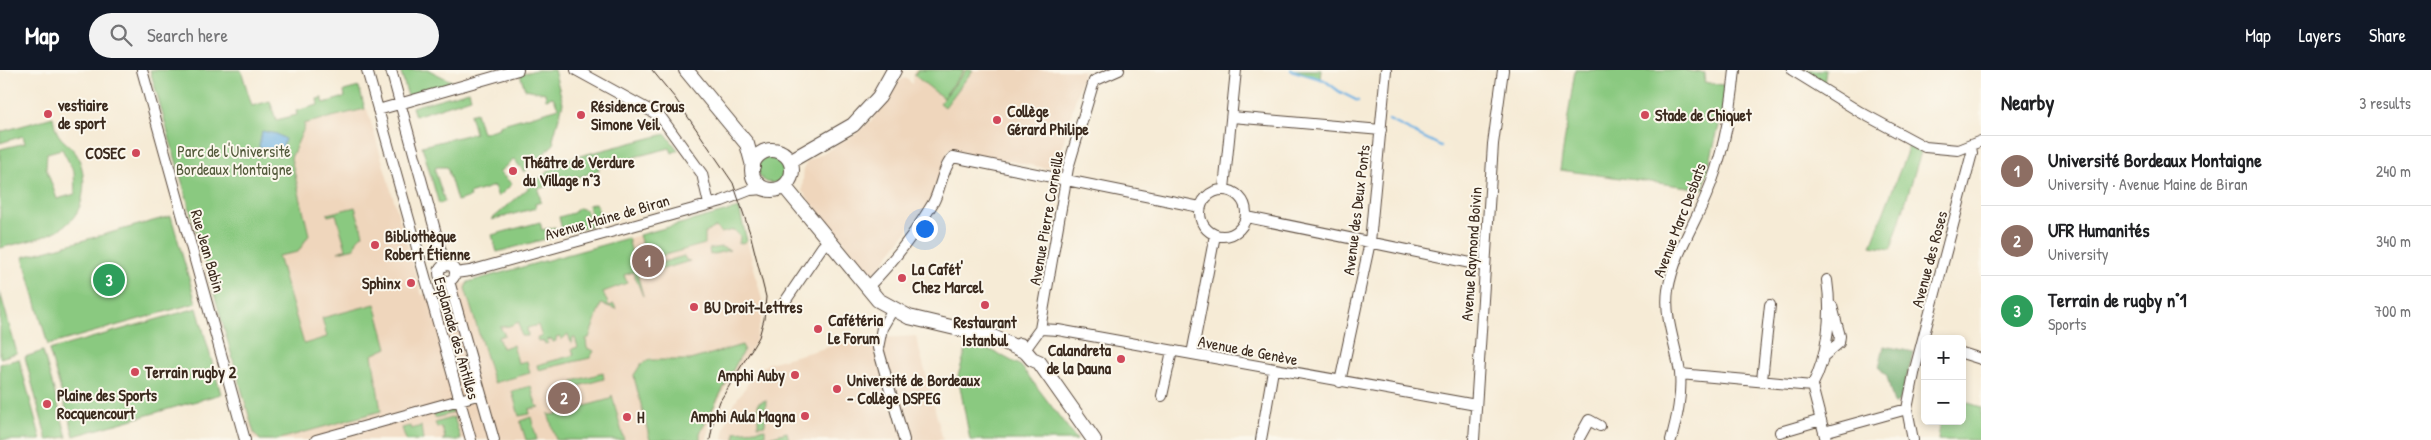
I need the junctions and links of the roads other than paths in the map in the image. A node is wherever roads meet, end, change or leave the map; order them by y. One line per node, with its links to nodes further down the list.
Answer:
1 (142, 70): 64 (street, Rue Jean Babin)
2 (367, 70): 16 (street, Esplanade des Antilles)
3 (391, 70): 15 (street, Esplanade des Antilles)
4 (518, 70): 15 (street)
5 (576, 70): 28 (street)
6 (686, 70): 23 (main road)
7 (692, 70): 21 (main road)
8 (894, 70): 22 (main road)
9 (1119, 70): 24 (street, Avenue Pierre Corneille)
10 (1236, 70): 17 (street)
11 (1386, 70): 18 (street, Avenue des Deux Ponts)
12 (1503, 70): 34 (street, Avenue Raymond Boivin)
13 (1735, 70): 51 (street, Avenue Marc Desbats)
14 (1792, 70): 20 (street)
15 (400, 103): 16 (street); 35 (street, Esplanade des Antilles)
16 (378, 110): 37 (street, Esplanade des Antilles)
17 (1232, 117): 18 (street); 27 (street)
18 (1381, 130): 33 (street, Avenue des Deux Ponts)
19 (1981, 141): 20 (street)
20 (1971, 147): 43 (street, Avenue des Roses)
21 (770, 150): 22 (main road); 23 (main road)
22 (790, 161): 25 (main road)
23 (753, 166): 26 (main road)
24 (1066, 180): 29 (street); 38 (street); 42 (street, Avenue Pierre Corneille)
25 (784, 186): 26 (main road); 32 (main road)
26 (766, 189): 28 (street, Avenue Maine de Biran)
27 (1224, 189): 29 (street); 30 (street)
28 (708, 204): 35 (street, Avenue Maine de Biran)
29 (1200, 207): 31 (street)
30 (1247, 217): 31 (street); 33 (street)
31 (1215, 235): 45 (street)
32 (829, 240): 38 (main road); 40 (street)
33 (1370, 242): 34 (street); 53 (street, Avenue des Deux Ponts)
34 (1485, 266): 58 (street, Avenue Raymond Boivin)
35 (448, 277): 37 (street, Avenue Maine de Biran); 55 (street, Esplanade des Antilles)
36 (1827, 280): 54 (street)
37 (426, 282): 57 (street, Esplanade des Antilles)
38 (868, 287): 41 (main road); 47 (main road)
39 (1770, 305): 52 (street)
40 (782, 306)
41 (893, 309): 47 (main road); 68 (street)
42 (1040, 329): 44 (street, Avenue de Genève); 47 (street)
43 (1926, 335)
44 (1172, 351): 45 (street, Avenue de Genève); 56 (street)
45 (1192, 354): 50 (street, Avenue de Genève)
46 (1921, 354): 59 (street, Avenue des Roses)
47 (1028, 355): 69 (main road); 70 (main road)
48 (1966, 355): 49 (street)
49 (1981, 359)
50 (1273, 370): 53 (street, Avenue de Genève); 71 (street)
51 (1680, 374): 52 (street); 74 (street, Avenue Marc Desbats)
52 (1762, 380): 54 (street)
53 (1340, 382): 58 (street, Avenue de Genève)
54 (1812, 386): 60 (street)
55 (481, 394): 57 (street); 67 (street, Esplanade des Antilles)
56 (1162, 396)
57 (459, 400): 65 (street); 66 (street, Esplanade des Antilles)
58 (1476, 405): 72 (street, Avenue Raymond Boivin)
59 (1907, 409): 63 (street); 75 (street)
60 (1821, 420): 62 (street); 63 (street)
61 (1600, 426): 73 (street)
62 (1780, 432)
63 (1825, 436)
64 (245, 440)
65 (316, 440)
66 (471, 440)
67 (494, 440)
68 (904, 440)
69 (1089, 440)
70 (1094, 440)
71 (1261, 440)
72 (1474, 440)
73 (1578, 440)
74 (1671, 440)
75 (1913, 440)

